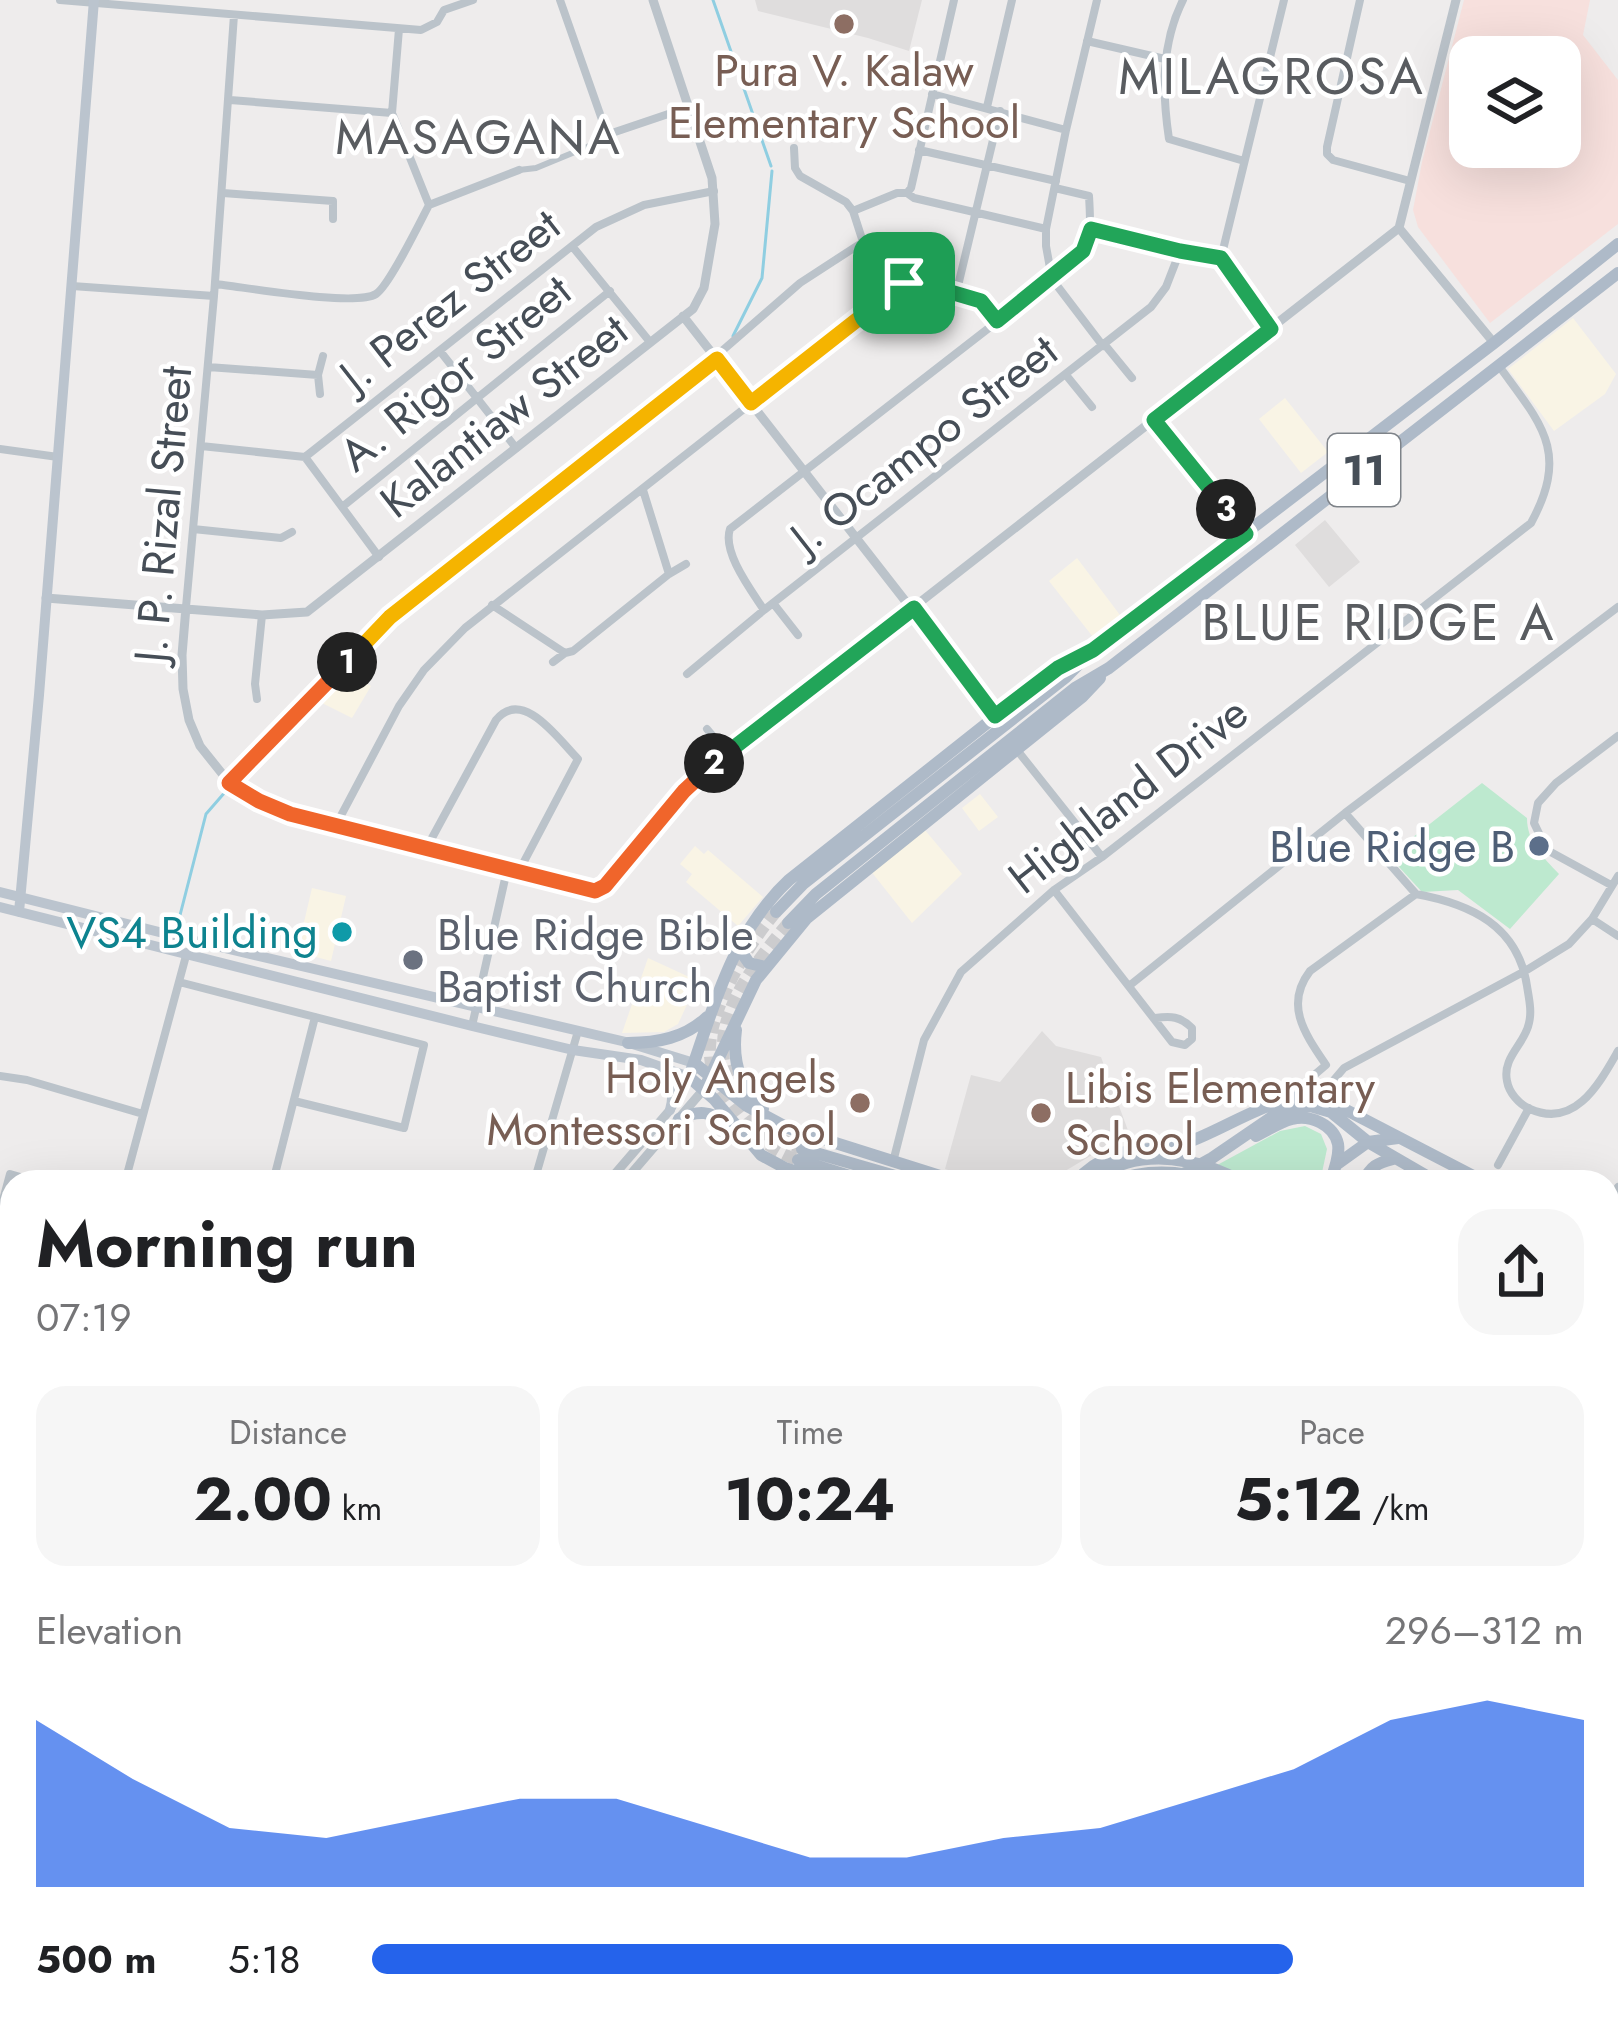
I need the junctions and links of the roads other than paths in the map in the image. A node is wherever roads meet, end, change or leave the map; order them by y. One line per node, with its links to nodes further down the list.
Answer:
1 (60, 0): 12 (street)
2 (473, 0): 13 (street)
3 (560, 0): 25 (street)
4 (653, 0): 20 (street, Kalantiaw Street)
5 (954, 0): 18 (street)
6 (1012, 0): 21 (street)
7 (1097, 0): 16 (street)
8 (1183, 0): 17 (street)
9 (1284, 0): 28 (street)
10 (1360, 0): 31 (street)
11 (1456, 0): 31 (street)
12 (94, 1): 14 (street); 51 (main road)
13 (444, 5): 15 (street)
14 (235, 15): 15 (street); 19 (street, J. P. Rizal Street)
15 (399, 29): 23 (street)
16 (1087, 41): 17 (street); 24 (street)
17 (1165, 59): 28 (street)
18 (932, 94): 21 (street); 27 (street)
19 (230, 100): 23 (street); 34 (street, J. P. Rizal Street)
20 (689, 107): 25 (street); 33 (street, Kalantiaw Street)
21 (987, 107): 22 (street)
22 (1000, 111): 24 (street); 29 (street)
23 (392, 113): 36 (street)
24 (1066, 130): 32 (street)
25 (609, 133): 30 (street)
26 (794, 148): 38 (street)
27 (919, 150): 29 (street); 35 (street)
28 (1245, 161): 47 (street)
29 (987, 165): 32 (street); 37 (street)
30 (519, 170): 36 (street)
31 (1410, 181): 40 (street)
32 (1056, 185): 41 (street); 42 (street)
33 (714, 191): 45 (street, J. Perez Street); 56 (street, Kalantiaw Street)
34 (223, 193): 39 (street); 50 (street, J. P. Rizal Street)
35 (907, 193): 37 (street); 38 (street)
36 (429, 205): 50 (street)
37 (976, 211): 41 (street); 54 (street)
38 (853, 212): 43 (street)
39 (333, 219)
40 (1399, 228): 58 (street, J. P. Rizal Street); 60 (street)
41 (1046, 229): 49 (street)
42 (1091, 229): 46 (street); 49 (street)
43 (863, 242): 53 (street); 64 (street)
44 (1618, 244): 60 (main road, 11)
45 (572, 246): 52 (street); 62 (street, J. Perez Street)
46 (1180, 251): 47 (street); 61 (street, J. Ocampo Street)
47 (1221, 258): 58 (street)
48 (1618, 273): 65 (main road, 11)
49 (1052, 277): 57 (street); 61 (street)
50 (215, 284): 55 (street, J. P. Rizal Street)
51 (72, 286): 55 (street); 78 (main road)
52 (610, 291): 59 (street); 71 (street, A. Rigor Street)
53 (894, 291): 54 (street); 72 (street)
54 (956, 294): 57 (street)
55 (214, 296): 66 (street, J. P. Rizal Street)
56 (683, 316): 59 (street, Kalantiaw Street); 64 (street)
57 (997, 321): 80 (street)
58 (1271, 329): 74 (street, J. P. Rizal Street)
59 (650, 342): 76 (street, Kalantiaw Street)
60 (1493, 343): 85 (main road, 11)
61 (1104, 345): 68 (street, J. Ocampo Street); 69 (street)
62 (440, 350): 71 (street); 79 (street, J. Perez Street)
63 (323, 356): 67 (street)
64 (716, 358): 72 (street); 109 (street)
65 (1498, 366): 101 (main road, 11); 113 (street, Highland Drive)
66 (208, 367): 67 (street); 75 (street, J. P. Rizal Street)
67 (318, 375): 70 (street)
68 (1066, 375): 73 (street); 86 (street, J. Ocampo Street)
69 (1132, 378)
70 (320, 394)
71 (478, 399): 76 (street); 82 (street, A. Rigor Street)
72 (751, 403): 80 (street); 81 (street)
73 (1092, 407)
74 (1154, 420): 85 (street); 95 (street, J. P. Rizal Street)
75 (201, 446): 79 (street); 83 (street, J. P. Rizal Street)
76 (517, 448): 87 (street, Kalantiaw Street)
77 (0, 449): 78 (street)
78 (58, 457): 90 (main road)
79 (304, 457): 82 (street)
80 (805, 472): 86 (street); 93 (street)
81 (643, 490): 89 (street); 91 (street)
82 (342, 507): 87 (street)
83 (193, 529): 84 (street); 92 (street, J. P. Rizal Street)
84 (292, 532)
85 (1246, 534): 98 (main road, 11)
86 (857, 538): 93 (street, J. Ocampo Street); 95 (street)
87 (379, 557): 96 (street, Kalantiaw Street)
88 (686, 564): 89 (street)
89 (669, 574): 99 (street)
90 (46, 598): 92 (street, Kalantiaw Street); 120 (main road)
91 (492, 605): 99 (street); 111 (street)
92 (186, 607): 96 (street, Kalantiaw Street); 109 (street, J. P. Rizal Street)
93 (769, 607): 97 (street); 102 (street, J. Ocampo Street)
94 (1618, 607): 110 (street)
95 (914, 608): 104 (street); 108 (street, J. P. Rizal Street)
96 (262, 615): 103 (street)
97 (798, 635)
98 (1093, 650): 104 (main road, 11); 123 (main road, 11)
99 (565, 652): 100 (street)
100 (553, 662)
101 (1108, 668): 107 (main road, 11); 125 (main road, 11)
102 (687, 674)
103 (257, 699)
104 (995, 716): 128 (main road, 11)
105 (707, 729): 108 (street)
106 (1618, 736): 116 (street)
107 (1016, 748): 113 (street); 132 (main road, 11)
108 (727, 753): 114 (street, J. P. Rizal Street)
109 (229, 783): 111 (street, J. P. Rizal Street)
110 (1345, 813): 119 (street); 134 (street)
111 (336, 825): 112 (street, J. P. Rizal Street)
112 (426, 850): 114 (street, J. P. Rizal Street); 114 (street)
113 (1102, 857): 117 (street, Highland Drive)
114 (513, 872): 135 (street)
115 (1618, 876): 116 (street)
116 (1611, 885): 124 (street)
117 (1054, 890): 134 (street); 164 (street, Highland Drive)
118 (0, 892): 120 (main road)
119 (1416, 894): 131 (street); 146 (street)
120 (20, 897): 122 (main road); 127 (main road)
121 (0, 907): 122 (main road)
122 (19, 912): 129 (main road)
123 (776, 912)
124 (1592, 920): 126 (street); 131 (street)
125 (788, 923)
126 (1618, 936)
127 (191, 940): 129 (street); 135 (main road)
128 (737, 947): 130 (main road, 11); 132 (main road)
129 (186, 955): 133 (street); 140 (main road)
130 (729, 964): 132 (main road); 136 (main road, 11)
131 (1525, 970): 147 (street); 155 (street)
132 (761, 973): 137 (main road, 11)
133 (179, 982): 138 (street); 156 (street)
134 (1129, 986): 139 (street)
135 (476, 1006): 140 (street); 141 (main road)
136 (711, 1011): 142 (main road); 148 (main road, 11)
137 (740, 1011): 149 (main road, 11); 158 (main road)
138 (315, 1017): 154 (street); 154 (street)
139 (1155, 1018): 139 (street)
140 (472, 1026): 143 (main road)
141 (578, 1031): 142 (main road); 143 (street)
142 (628, 1043): 148 (main road)
143 (573, 1050): 145 (main road); 169 (street)
144 (1618, 1051): 155 (street)
145 (646, 1061): 148 (main road); 157 (main road)
146 (1326, 1065): 147 (street); 152 (street)
147 (1344, 1068): 153 (street)
148 (691, 1070): 149 (main road); 151 (main road); 157 (street)
149 (711, 1075): 151 (main road, 11); 158 (main road)
150 (0, 1076): 156 (street)
151 (704, 1089): 157 (street); 159 (main road)
152 (1298, 1096): 153 (main road); 176 (main road)
153 (1323, 1098): 160 (main road)
154 (293, 1101): 168 (street)
155 (1529, 1108): 165 (street)
156 (143, 1114): 167 (street)
157 (674, 1115): 159 (main road); 170 (street); 171 (street)
158 (788, 1128): 164 (main road)
159 (742, 1132): 172 (main road)
160 (1398, 1138): 161 (main road); 183 (main road)
161 (1368, 1142): 162 (main road); 163 (main road); 166 (main road)
162 (1212, 1158): 166 (main road); 178 (main road)
163 (1394, 1159): 181 (main road); 182 (main road)
164 (893, 1162): 175 (main road)
165 (1498, 1165)
166 (1335, 1166): 180 (main road)
167 (128, 1170)
168 (276, 1170)
169 (538, 1170)
170 (620, 1170)
171 (633, 1170)
172 (795, 1170)
173 (839, 1170): 174 (main road)
174 (866, 1170)
175 (919, 1170)
176 (1088, 1170)
177 (1109, 1170): 179 (main road)
178 (1190, 1170)
179 (1217, 1170)
180 (1334, 1170)
181 (1370, 1170)
182 (1415, 1170)
183 (1461, 1170)

